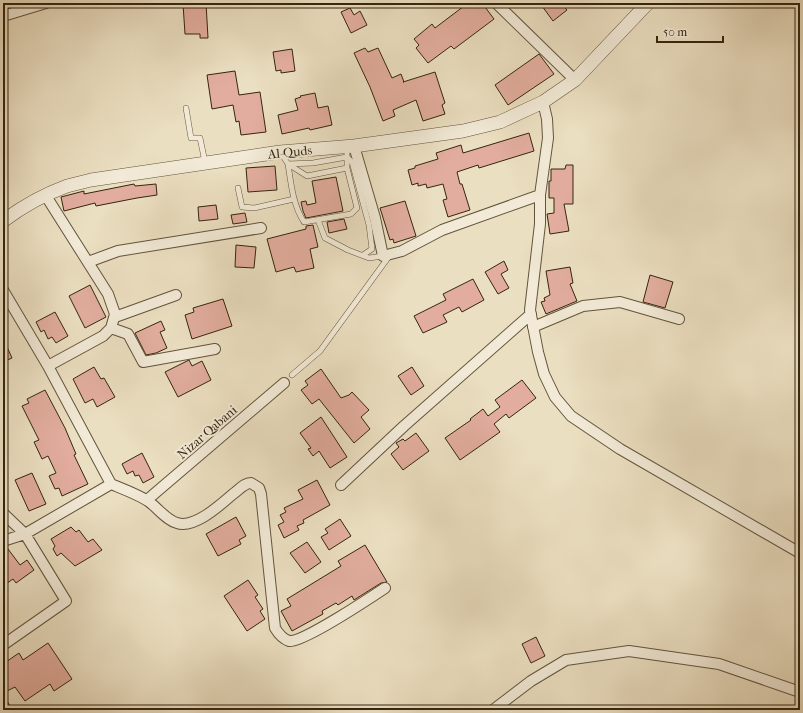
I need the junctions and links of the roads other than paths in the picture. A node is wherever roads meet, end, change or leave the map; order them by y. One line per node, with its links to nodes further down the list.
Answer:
1 (46, 3): 4 (street)
2 (496, 3): 5 (street)
3 (648, 3): 5 (street, Al-Quds)
4 (3, 16)
5 (575, 80): 6 (street, Al-Quds)
6 (543, 102): 8 (street, Al-Quds); 14 (street)
7 (186, 108): 10 (lane)
8 (349, 150): 9 (street, Al-Quds); 11 (lane); 12 (lane); 17 (lane); 23 (street)
9 (280, 152): 10 (street, Al-Quds); 11 (lane)
10 (206, 163): 15 (street, Al-Quds)
11 (288, 164): 12 (lane); 16 (lane)
12 (347, 168): 18 (lane)
13 (238, 188): 16 (lane)
14 (540, 195): 23 (street); 27 (street)
15 (46, 196): 19 (street, Al-Quds); 24 (street)
16 (294, 199): 20 (lane)
17 (363, 206): 18 (lane); 22 (lane)
18 (357, 208): 20 (lane)
19 (4, 219)
20 (318, 220): 22 (lane)
21 (261, 228): 24 (street)
22 (363, 255): 23 (lane)
23 (387, 255): 34 (lane)
24 (88, 262): 28 (street)
25 (3, 290): 33 (street)
26 (176, 295): 28 (street)
27 (531, 314): 30 (street); 37 (street)
28 (115, 317): 31 (street)
29 (679, 319): 30 (street)
30 (533, 326): 42 (street)
31 (111, 328): 32 (street); 33 (street)
32 (215, 348)
33 (48, 366): 36 (street)
34 (292, 375)
35 (284, 382): 38 (street, Nizar Qabani)
36 (111, 484): 38 (street); 40 (street)
37 (341, 485)
38 (147, 500): 43 (street)
39 (3, 513): 40 (street)
40 (25, 534): 41 (street); 44 (street)
41 (3, 541)
42 (800, 553)
43 (385, 588)
44 (3, 645)
45 (800, 692): 46 (street)
46 (493, 710)

